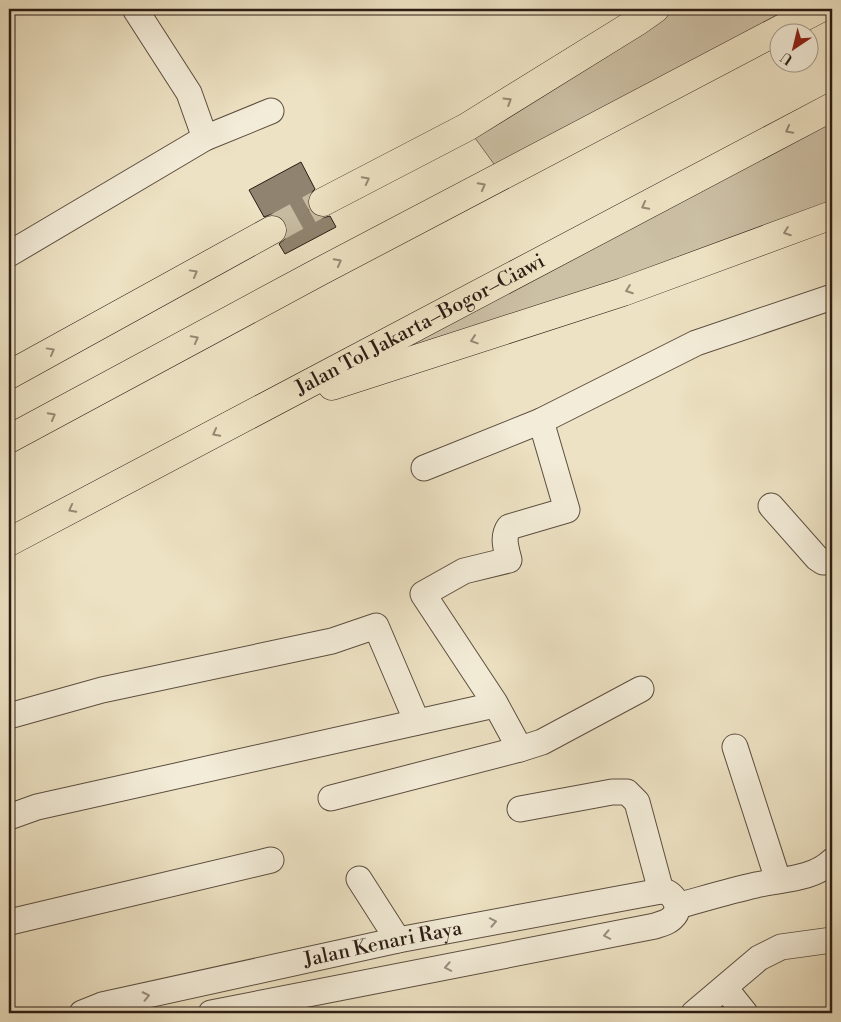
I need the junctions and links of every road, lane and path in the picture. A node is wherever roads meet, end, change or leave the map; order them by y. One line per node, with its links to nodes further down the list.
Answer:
1 (135, 9): 6 (street)
2 (655, 9): 7 (highway, one-way to 2)
3 (819, 9): 15 (highway, one-way to 3)
4 (832, 107): 13 (highway, Jalan Tol Jakarta–Bogor–Ciawi, one-way to 13)
5 (271, 111): 6 (street)
6 (205, 138): 10 (street)
7 (323, 202)
8 (832, 215): 13 (highway, one-way to 13)
9 (272, 230): 12 (highway, one-way to 9)
10 (9, 254)
11 (832, 297): 14 (street)
12 (9, 375)
13 (259, 410): 18 (highway, Jalan Tol Jakarta–Bogor–Ciawi, one-way to 18)
14 (541, 421): 16 (street); 25 (street)
15 (9, 439)
16 (424, 468)
17 (771, 506): 19 (street)
18 (9, 542)
19 (832, 561)
20 (641, 688): 25 (street)
21 (490, 706): 23 (street)
22 (9, 716): 23 (street)
23 (417, 722): 28 (street)
24 (735, 747): 32 (street)
25 (520, 749): 26 (street)
26 (331, 798)
27 (520, 809): 33 (street)
28 (9, 817)
29 (271, 860): 34 (street)
30 (832, 861): 32 (street, Jalan Kenari Raya)
31 (359, 879): 35 (street)
32 (778, 880): 33 (street, Jalan Kenari Raya)
33 (669, 898): 35 (street, Jalan Kenari Raya, one-way to 33); 39 (street, Jalan Kenari Raya, one-way to 39)
34 (10, 918)
35 (398, 940): 38 (street, Jalan Kenari Raya, one-way to 35)
36 (832, 940): 37 (street)
37 (725, 988): 40 (street); 41 (street)
38 (82, 1013)
39 (212, 1013)
40 (694, 1013)
41 (745, 1013)

